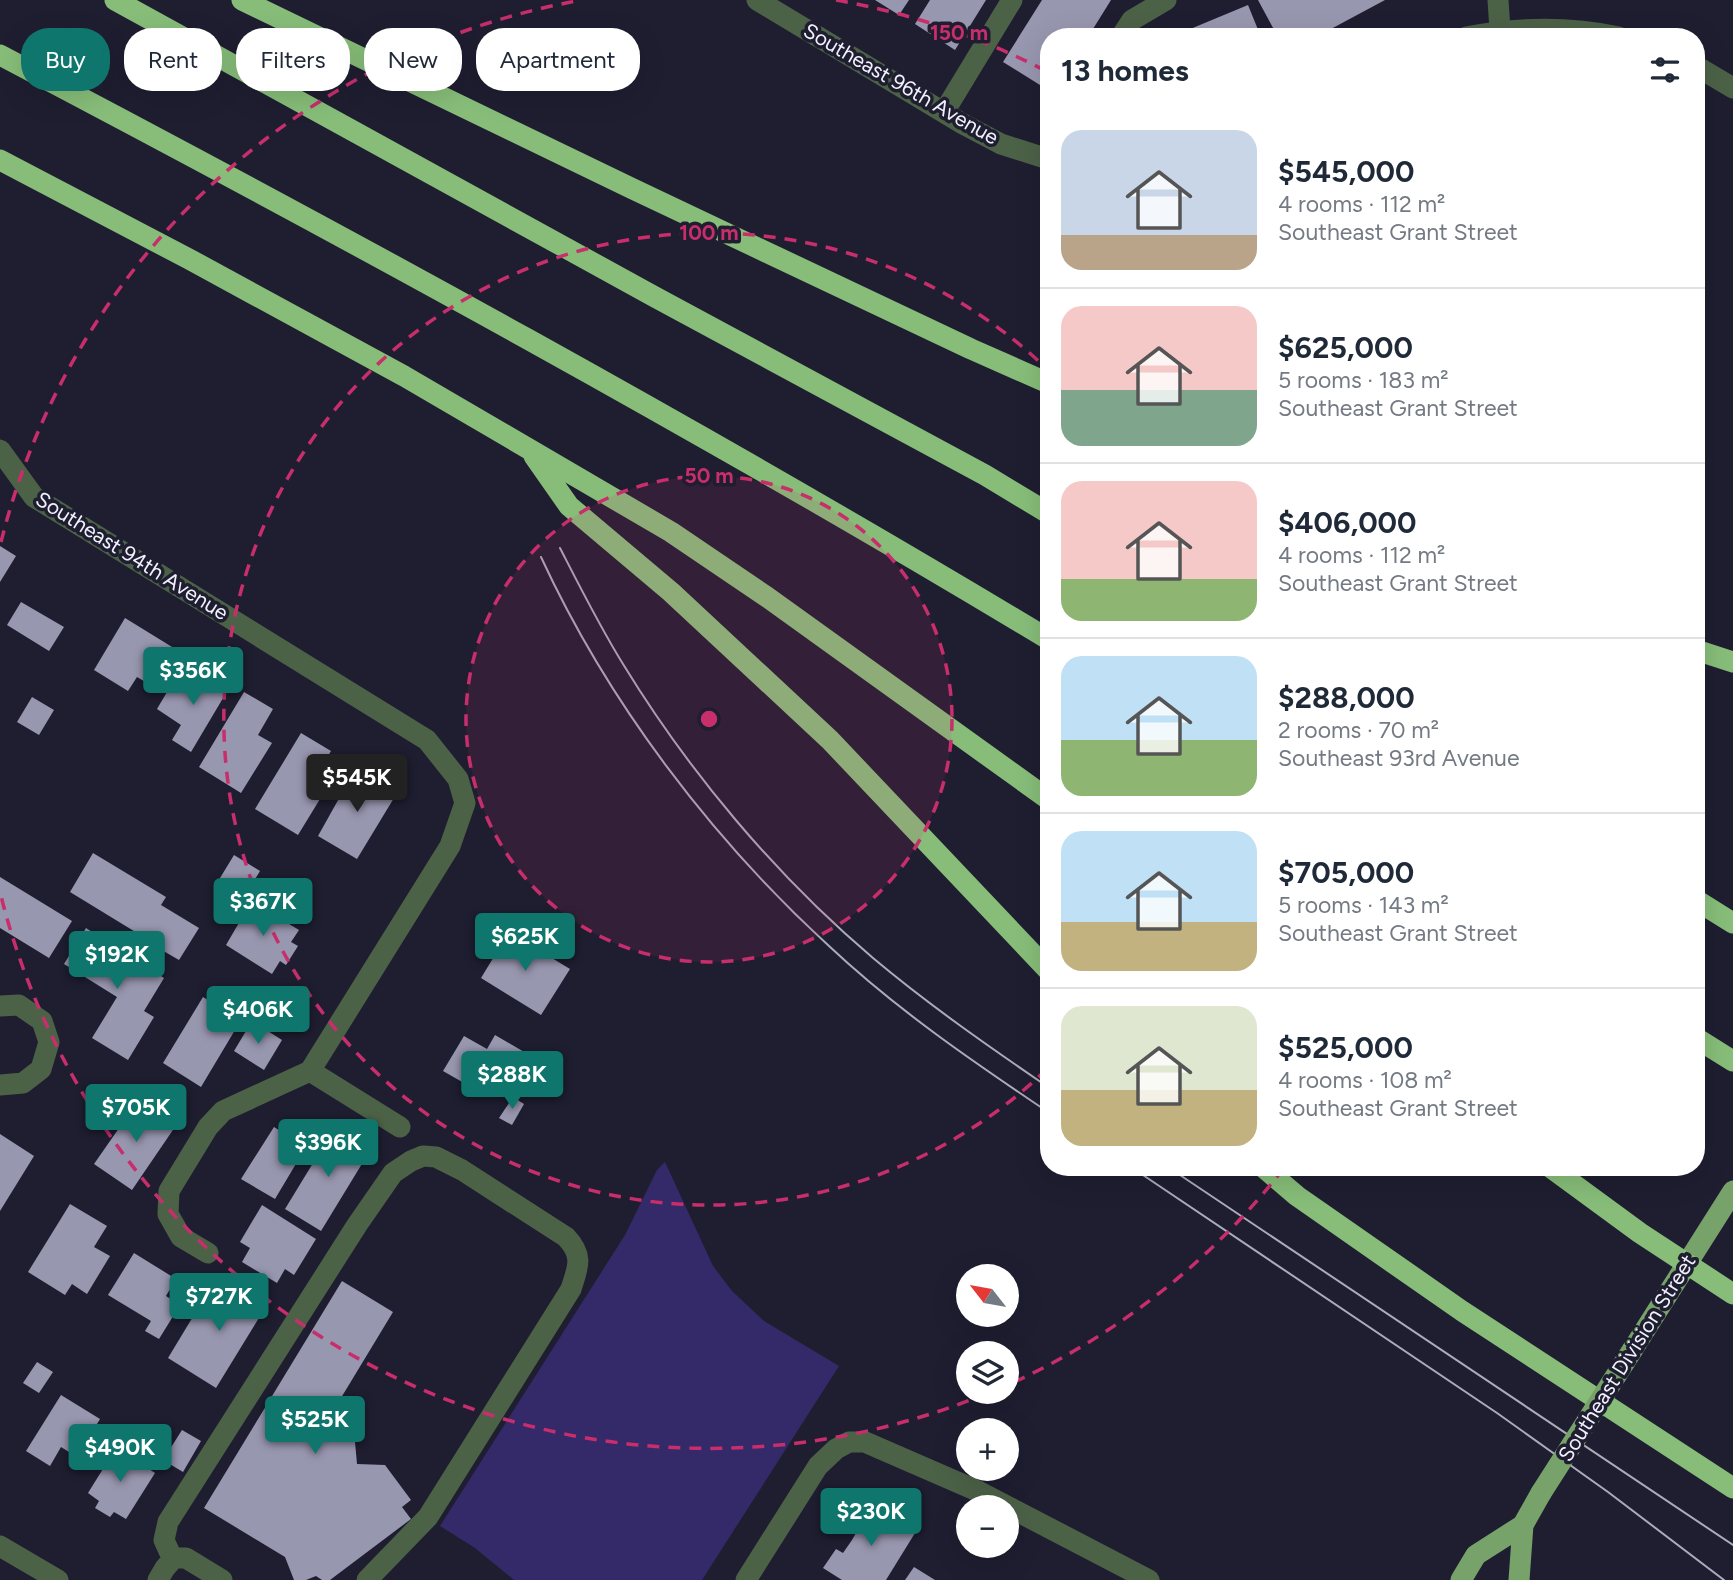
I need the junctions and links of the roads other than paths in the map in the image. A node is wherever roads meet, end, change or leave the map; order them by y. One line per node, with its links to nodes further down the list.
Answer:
1 (115, 0): 19 (highway)
2 (242, 0): 16 (highway)
3 (757, 0): 7 (street, Southeast 96th Avenue)
4 (1013, 0): 13 (street)
5 (1166, 0): 8 (street)
6 (1498, 0): 9 (street)
7 (787, 7): 13 (street, Southeast 96th Avenue)
8 (1127, 28)
9 (1500, 28)
10 (0, 55): 20 (highway)
11 (1705, 71): 12 (street)
12 (1733, 88)
13 (944, 112): 14 (street, Southeast 96th Avenue)
14 (1040, 155)
15 (0, 160): 18 (highway)
16 (1040, 379)
17 (0, 450): 30 (street, Southeast 94th Avenue)
18 (531, 451): 23 (highway); 26 (highway)
19 (1040, 508)
20 (1040, 634)
21 (1705, 653): 22 (highway)
22 (1733, 662)
23 (1040, 793)
24 (1705, 906): 25 (highway)
25 (1731, 922)
26 (1040, 962)
27 (0, 1006): 31 (street)
28 (1705, 1044): 29 (highway)
29 (1733, 1061)
30 (310, 1071): 32 (street); 36 (street)
31 (0, 1085)
32 (400, 1126)
33 (1274, 1176): 39 (highway)
34 (1562, 1176): 37 (highway)
35 (1733, 1191): 37 (main road, Southeast Division Street)
36 (208, 1253)
37 (1687, 1264): 38 (highway); 40 (main road, Southeast Division Street, bridge)
38 (1733, 1294)
39 (1733, 1488)
40 (1523, 1525): 49 (main road, Southeast Division Street); 50 (main road, Southeast Division Street)
41 (0, 1546): 43 (street)
42 (173, 1560): 44 (street); 45 (street); 46 (street)
43 (58, 1580)
44 (158, 1580)
45 (222, 1580)
46 (368, 1580)
47 (746, 1580): 48 (street)
48 (1149, 1580)
49 (1461, 1580)
50 (1519, 1580)

